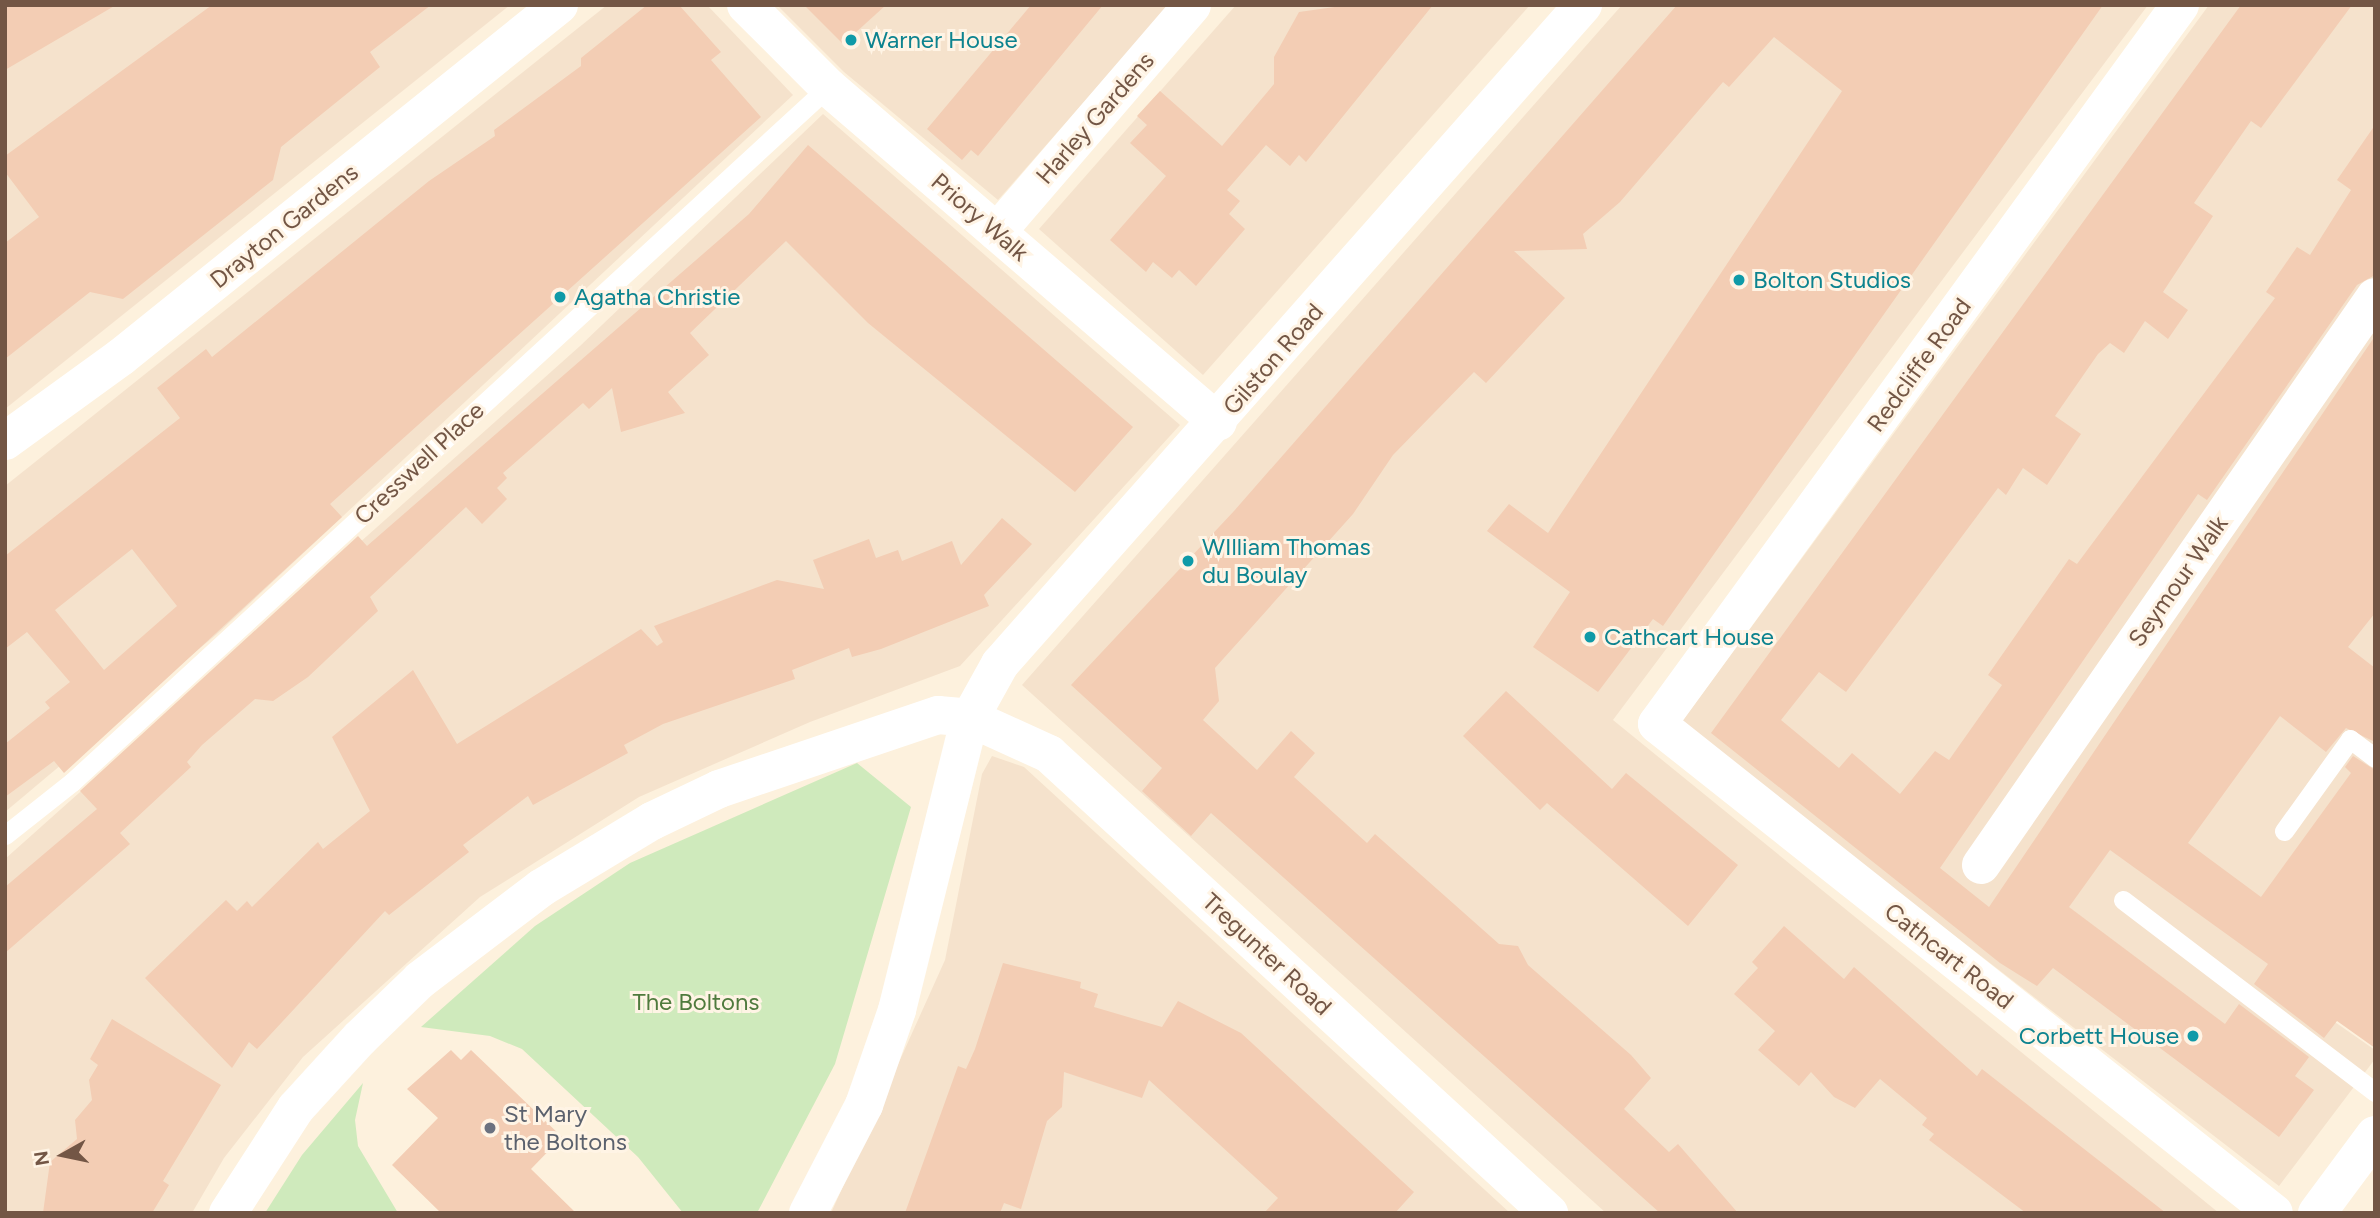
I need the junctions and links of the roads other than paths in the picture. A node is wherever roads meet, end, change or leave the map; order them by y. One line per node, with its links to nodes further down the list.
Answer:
1 (559, 5): 10 (street, Drayton Gardens)
2 (746, 5): 6 (street, Priory Walk)
3 (1192, 5): 7 (street, Harley Gardens)
4 (1583, 5): 9 (street, Gilston Road)
5 (2180, 5): 12 (street, Redcliffe Road)
6 (828, 87): 7 (street, Priory Walk); 15 (lane, Cresswell Place)
7 (998, 232): 9 (street, Priory Walk)
8 (2375, 297): 16 (street, Seymour Walk)
9 (1218, 422): 11 (street, Gilston Road)
10 (5, 441)
11 (970, 718): 20 (street); 21 (street); 22 (street, Tregunter Road)
12 (1657, 724): 23 (street, Cathcart Road)
13 (2375, 758): 14 (lane)
14 (2284, 831)
15 (5, 835)
16 (1981, 865)
17 (2123, 900): 18 (lane)
18 (2375, 1092)
19 (2375, 1135): 24 (street)
20 (228, 1213)
21 (808, 1213)
22 (1549, 1213)
23 (2274, 1213)
24 (2317, 1213)

